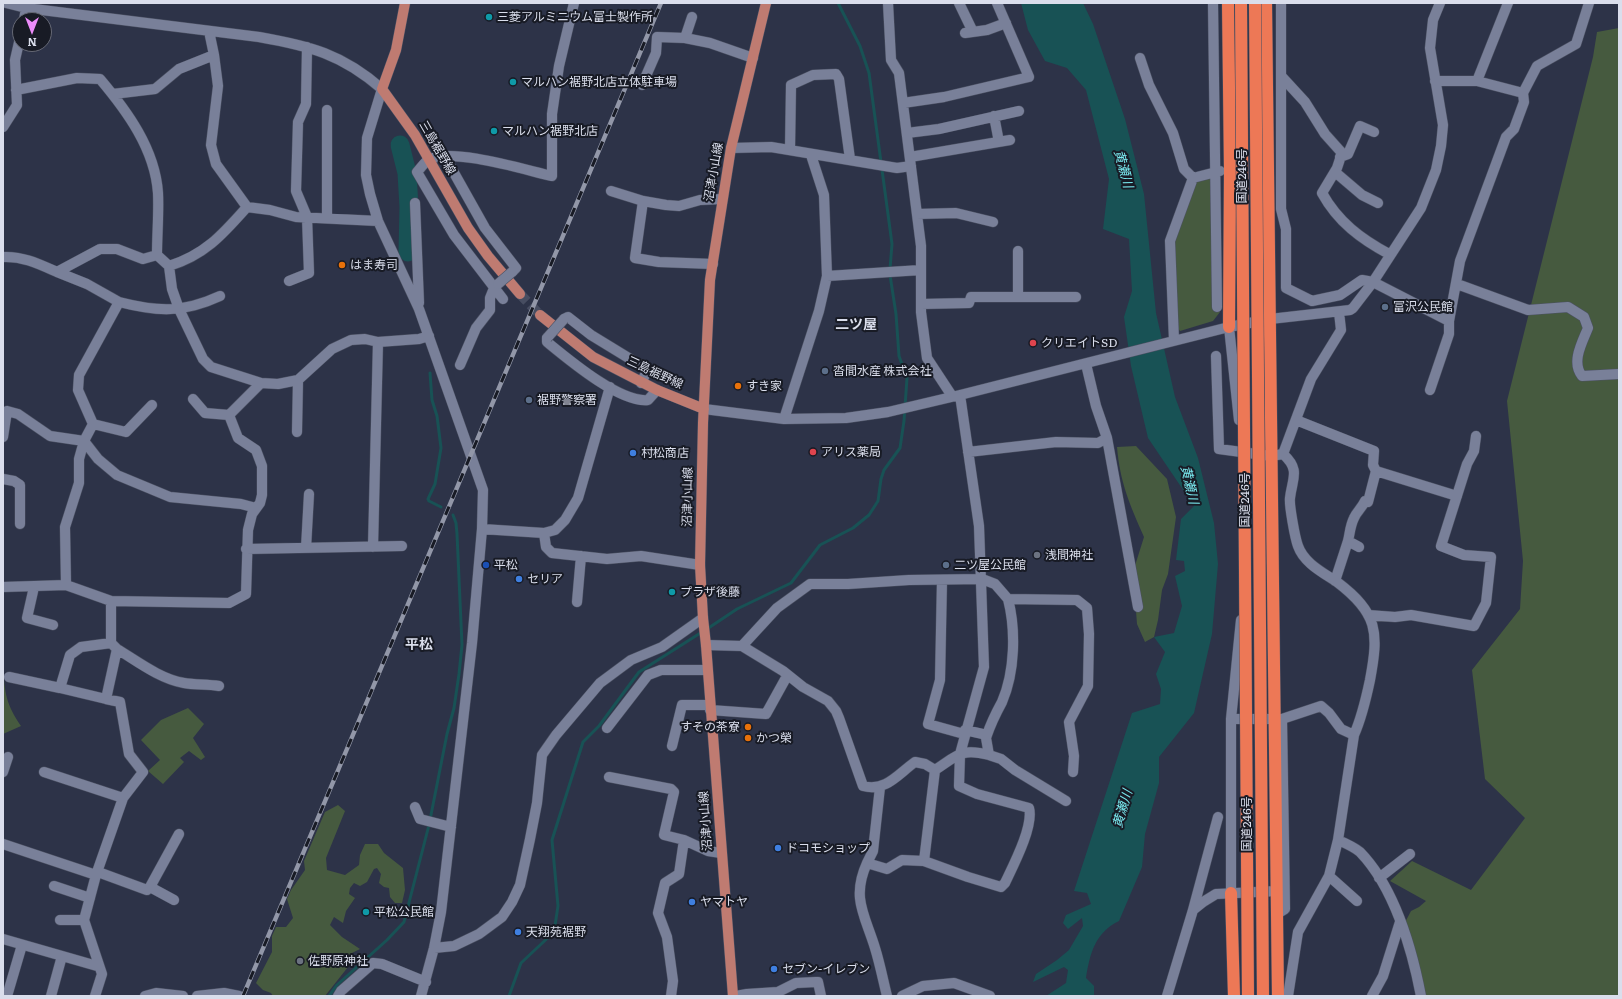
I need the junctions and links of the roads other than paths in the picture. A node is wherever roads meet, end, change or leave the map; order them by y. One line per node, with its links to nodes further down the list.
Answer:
1 (6, 3): 17 (street)
2 (405, 3): 32 (main road)
3 (574, 3): 47 (street)
4 (766, 3): 26 (main road, 沼津小山線)
5 (888, 3): 36 (street)
6 (998, 3): 20 (street)
7 (1214, 3): 53 (street)
8 (1228, 3): 54 (highway)
9 (1241, 3): 232 (highway, 国道246号, bridge)
10 (1255, 3): 233 (highway, 国道246号, bridge)
11 (1266, 3): 93 (highway)
12 (1281, 3): 28 (street)
13 (1440, 3): 29 (street)
14 (1508, 3): 30 (street)
15 (1589, 3): 34 (street)
16 (956, 4): 20 (street)
17 (26, 8): 18 (street); 21 (street)
18 (25, 12)
19 (692, 17): 22 (street)
20 (1006, 23): 36 (street)
21 (209, 31): 23 (street); 25 (street)
22 (685, 38): 26 (street); 31 (street)
23 (307, 47): 32 (street); 64 (street)
24 (17, 52): 33 (street)
25 (214, 55): 35 (street); 62 (street)
26 (753, 58): 45 (main road, 沼津小山線)
27 (1140, 58): 56 (street)
28 (1282, 77): 49 (street); 78 (street)
29 (1435, 81): 30 (street); 69 (street)
30 (1477, 81): 34 (street)
31 (642, 85)
32 (382, 89): 50 (main road, 三島裾野線); 66 (street)
33 (16, 90): 35 (street); 40 (street)
34 (1523, 92): 79 (street)
35 (113, 94): 70 (street)
36 (903, 104): 42 (street)
37 (327, 110): 65 (street)
38 (1019, 111): 39 (street)
39 (994, 116): 42 (street); 44 (street)
40 (3, 127)
41 (1374, 132): 49 (street)
42 (907, 133): 52 (street)
43 (1010, 140): 44 (street)
44 (999, 142): 52 (street)
45 (731, 148): 46 (street); 58 (main road, 沼津小山線)
46 (790, 150): 48 (street); 51 (street)
47 (444, 155): 50 (street); 80 (street, bridge)
48 (811, 155): 51 (street); 76 (street)
49 (1340, 157): 55 (street)
50 (429, 159): 80 (street); 81 (main road, 三島裾野線)
51 (850, 159): 52 (street)
52 (911, 162): 63 (street)
53 (1216, 171): 54 (street); 56 (street); 88 (street)
54 (1230, 171): 95 (highway)
55 (1335, 172): 61 (street); 69 (street)
56 (1193, 178): 97 (street)
57 (611, 191): 59 (street)
58 (722, 199): 59 (street); 72 (main road, 沼津小山線)
59 (643, 201): 72 (street)
60 (415, 203): 90 (street)
61 (1378, 204)
62 (247, 207): 64 (street); 73 (street)
63 (918, 214): 67 (street); 74 (street)
64 (307, 218): 65 (street); 77 (street)
65 (327, 218): 66 (street)
66 (378, 221): 90 (street)
67 (993, 222)
68 (1018, 251): 83 (street)
69 (1389, 254): 78 (street)
70 (157, 255): 73 (street); 75 (street)
71 (3, 257): 75 (street)
72 (712, 264): 112 (main road, 沼津小山線)
73 (169, 266): 89 (street)
74 (921, 270): 76 (street); 87 (street)
75 (57, 272): 86 (street)
76 (827, 276): 114 (street)
77 (289, 281)
78 (1373, 282): 91 (street); 94 (street)
79 (1457, 284): 94 (street); 102 (street)
80 (496, 286): 85 (street); 101 (street)
81 (520, 294)
82 (220, 296): 89 (street)
83 (1018, 296): 84 (street); 87 (street)
84 (1076, 296)
85 (503, 299)
86 (119, 302): 89 (street); 116 (street)
87 (921, 304): 109 (street)
88 (1217, 307)
89 (179, 309): 104 (street)
90 (419, 309): 96 (street)
91 (1338, 312): 93 (street); 115 (street)
92 (540, 315): 105 (main road, 三島裾野線)
93 (1270, 319): 95 (street); 124 (highway)
94 (1449, 321): 108 (street)
95 (1229, 327): 97 (street); 123 (street)
96 (429, 336): 98 (street); 131 (street)
97 (1172, 341): 100 (street)
98 (378, 342): 103 (street); 135 (street)
99 (1216, 356): 123 (street)
100 (1088, 363): 109 (street); 120 (street)
101 (460, 366)
102 (1619, 374)
103 (298, 380): 104 (street); 117 (street)
104 (261, 383): 113 (street)
105 (641, 383): 106 (street, bridge); 107 (main road, 三島裾野線)
106 (610, 387): 107 (street); 132 (street)
107 (657, 390): 112 (main road, 三島裾野線)
108 (1430, 390)
109 (956, 396): 114 (street); 122 (street)
110 (193, 399): 113 (street)
111 (152, 405): 116 (street)
112 (704, 409): 114 (street); 140 (main road, 沼津小山線)
113 (229, 415): 129 (street)
114 (784, 418)
115 (1296, 420): 124 (street); 125 (street)
116 (93, 424): 121 (street)
117 (297, 432)
118 (1476, 436): 128 (street)
119 (3, 437): 121 (street)
120 (1107, 438): 122 (street); 150 (street)
121 (84, 441): 129 (street); 144 (street)
122 (968, 452): 141 (street)
123 (1243, 453): 124 (street); 164 (street)
124 (1278, 455): 143 (street); 165 (highway)
125 (1376, 471): 128 (street); 133 (street)
126 (3, 479): 130 (street)
127 (309, 494): 137 (street)
128 (1457, 496): 151 (street)
129 (256, 508): 136 (street)
130 (20, 524)
131 (482, 529): 132 (street); 184 (street)
132 (544, 533): 139 (street)
133 (1348, 541): 138 (street); 143 (street)
134 (402, 546): 135 (street)
135 (373, 547): 137 (street)
136 (246, 548): 137 (street); 148 (street)
137 (306, 548)
138 (1359, 548)
139 (581, 556): 140 (street); 149 (street)
140 (700, 565): 152 (main road, 沼津小山線)
141 (982, 579): 142 (street); 147 (street); 167 (street)
142 (942, 580): 156 (street); 167 (street)
143 (1335, 581): 151 (street)
144 (66, 585): 146 (street); 148 (street)
145 (3, 587): 146 (street)
146 (34, 587): 153 (street)
147 (1008, 599): 168 (street); 177 (street)
148 (110, 601): 155 (street)
149 (576, 602)
150 (1138, 607)
151 (1368, 615): 169 (street)
152 (703, 620): 154 (main road, 沼津小山線); 210 (street)
153 (53, 625)
154 (706, 644): 156 (street); 157 (main road, 沼津小山線)
155 (114, 646): 160 (street); 161 (street); 162 (street)
156 (742, 646): 158 (street)
157 (707, 670): 163 (main road, 沼津小山線); 166 (street)
158 (787, 676): 163 (street); 179 (street)
159 (9, 677): 161 (street)
160 (219, 686)
161 (60, 688): 162 (street)
162 (106, 699): 180 (street)
163 (710, 707): 170 (street); 189 (main road, 沼津小山線)
164 (1231, 718): 165 (street); 199 (street)
165 (1278, 720): 169 (street); 198 (highway); 204 (street)
166 (607, 728)
167 (965, 732): 168 (street); 171 (street)
168 (987, 735): 172 (street)
169 (1354, 735): 187 (street)
170 (672, 746)
171 (960, 754): 172 (street); 174 (street); 191 (street)
172 (989, 755): 181 (street)
173 (8, 757): 175 (street)
174 (935, 770): 179 (street); 191 (street)
175 (3, 772)
176 (44, 772): 180 (street)
177 (1073, 772)
178 (609, 777): 186 (street)
179 (880, 787): 192 (street)
180 (123, 798): 193 (street)
181 (1066, 801)
182 (415, 807): 184 (street)
183 (1218, 817): 203 (street)
184 (451, 826): 210 (street)
185 (179, 834): 197 (street)
186 (684, 840): 189 (street); 223 (street)
187 (1338, 840): 194 (street); 195 (street)
188 (3, 844): 193 (street)
189 (721, 853): 224 (main road, 沼津小山線)
190 (1410, 854): 195 (street)
191 (924, 861): 192 (street)
192 (867, 863): 227 (street)
193 (97, 874): 197 (street); 200 (street)
194 (1329, 876): 202 (street); 235 (street)
195 (1378, 878): 207 (street)
196 (54, 886): 200 (street)
197 (150, 887): 201 (street)
198 (1277, 891): 199 (street); 204 (highway)
199 (1231, 893): 203 (street); 231 (highway)
200 (90, 898): 206 (street)
201 (174, 900)
202 (1357, 901)
203 (1193, 910): 230 (street)
204 (1277, 914): 234 (highway)
205 (60, 920): 206 (street)
206 (84, 920): 212 (street)
207 (1400, 922): 236 (street); 237 (street)
208 (3, 939): 209 (street)
209 (22, 945): 211 (street); 214 (street)
210 (434, 948): 213 (street)
211 (62, 956): 212 (street); 215 (street)
212 (98, 966): 216 (street)
213 (426, 982): 221 (street); 222 (street)
214 (7, 996)
215 (51, 996)
216 (95, 996)
217 (145, 996): 218 (street)
218 (183, 996)
219 (197, 996): 220 (street)
220 (239, 996)
221 (338, 996)
222 (421, 996)
223 (671, 996)
224 (733, 996)
225 (736, 996): 226 (street)
226 (820, 996)
227 (887, 996)
228 (902, 996): 229 (street)
229 (990, 996)
230 (1167, 996)
231 (1234, 996)
232 (1248, 996)
233 (1263, 996)
234 (1278, 996)
235 (1288, 996)
236 (1372, 996)
237 (1421, 996)

